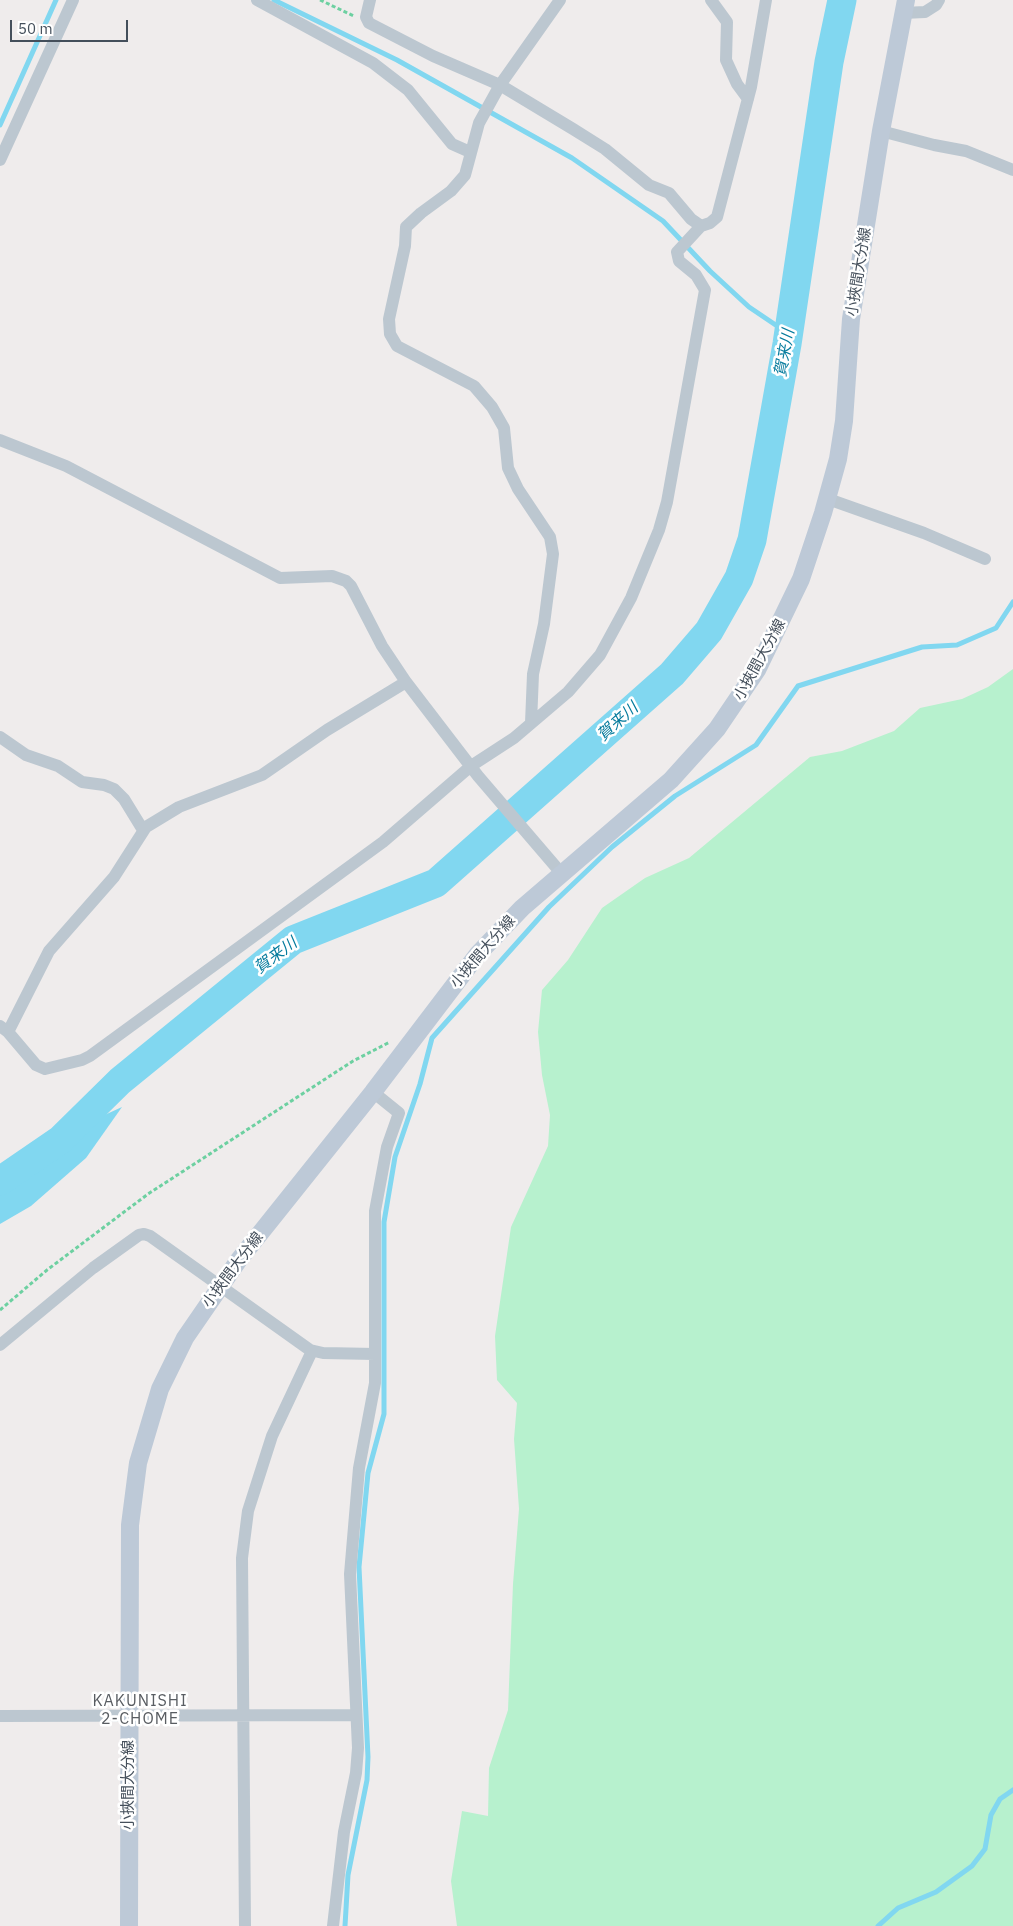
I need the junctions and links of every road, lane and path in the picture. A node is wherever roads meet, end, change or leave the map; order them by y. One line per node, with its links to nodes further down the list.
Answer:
1 (72, 0): 15 (street)
2 (257, 0): 14 (street)
3 (320, 0): 10 (path)
4 (370, 0): 10 (street)
5 (560, 0): 11 (street)
6 (711, 0): 12 (street)
7 (766, 0): 12 (street)
8 (938, 0): 9 (street)
9 (905, 6): 13 (main road, 小挾間大分線)
10 (369, 23): 11 (street)
11 (500, 85): 14 (street); 17 (street)
12 (748, 99): 17 (street)
13 (881, 131): 16 (street); 19 (main road, 小挾間大分線)
14 (470, 152): 22 (street)
15 (0, 160)
16 (1013, 170)
17 (701, 226): 22 (street)
18 (0, 440): 21 (street)
19 (828, 499): 20 (street); 26 (main road, 小挾間大分線)
20 (985, 559)
21 (406, 682): 24 (street); 25 (street)
22 (531, 723): 24 (street)
23 (0, 737): 25 (street)
24 (474, 771): 26 (street); 27 (street)
25 (143, 830): 27 (street)
26 (562, 874): 29 (main road, 小挾間大分線)
27 (4, 1029)
28 (395, 1039): 31 (path)
29 (373, 1092): 30 (main road, 小挾間大分線); 34 (street)
30 (220, 1286): 32 (street); 33 (street); 35 (main road, 小挾間大分線)
31 (0, 1310)
32 (0, 1344)
33 (312, 1351): 34 (street); 36 (street)
34 (374, 1354): 37 (street)
35 (129, 1715): 36 (street); 38 (street); 39 (main road, 小挾間大分線)
36 (242, 1715): 37 (street); 40 (street)
37 (356, 1715): 41 (street)
38 (0, 1716)
39 (129, 1926)
40 (245, 1926)
41 (334, 1926)

